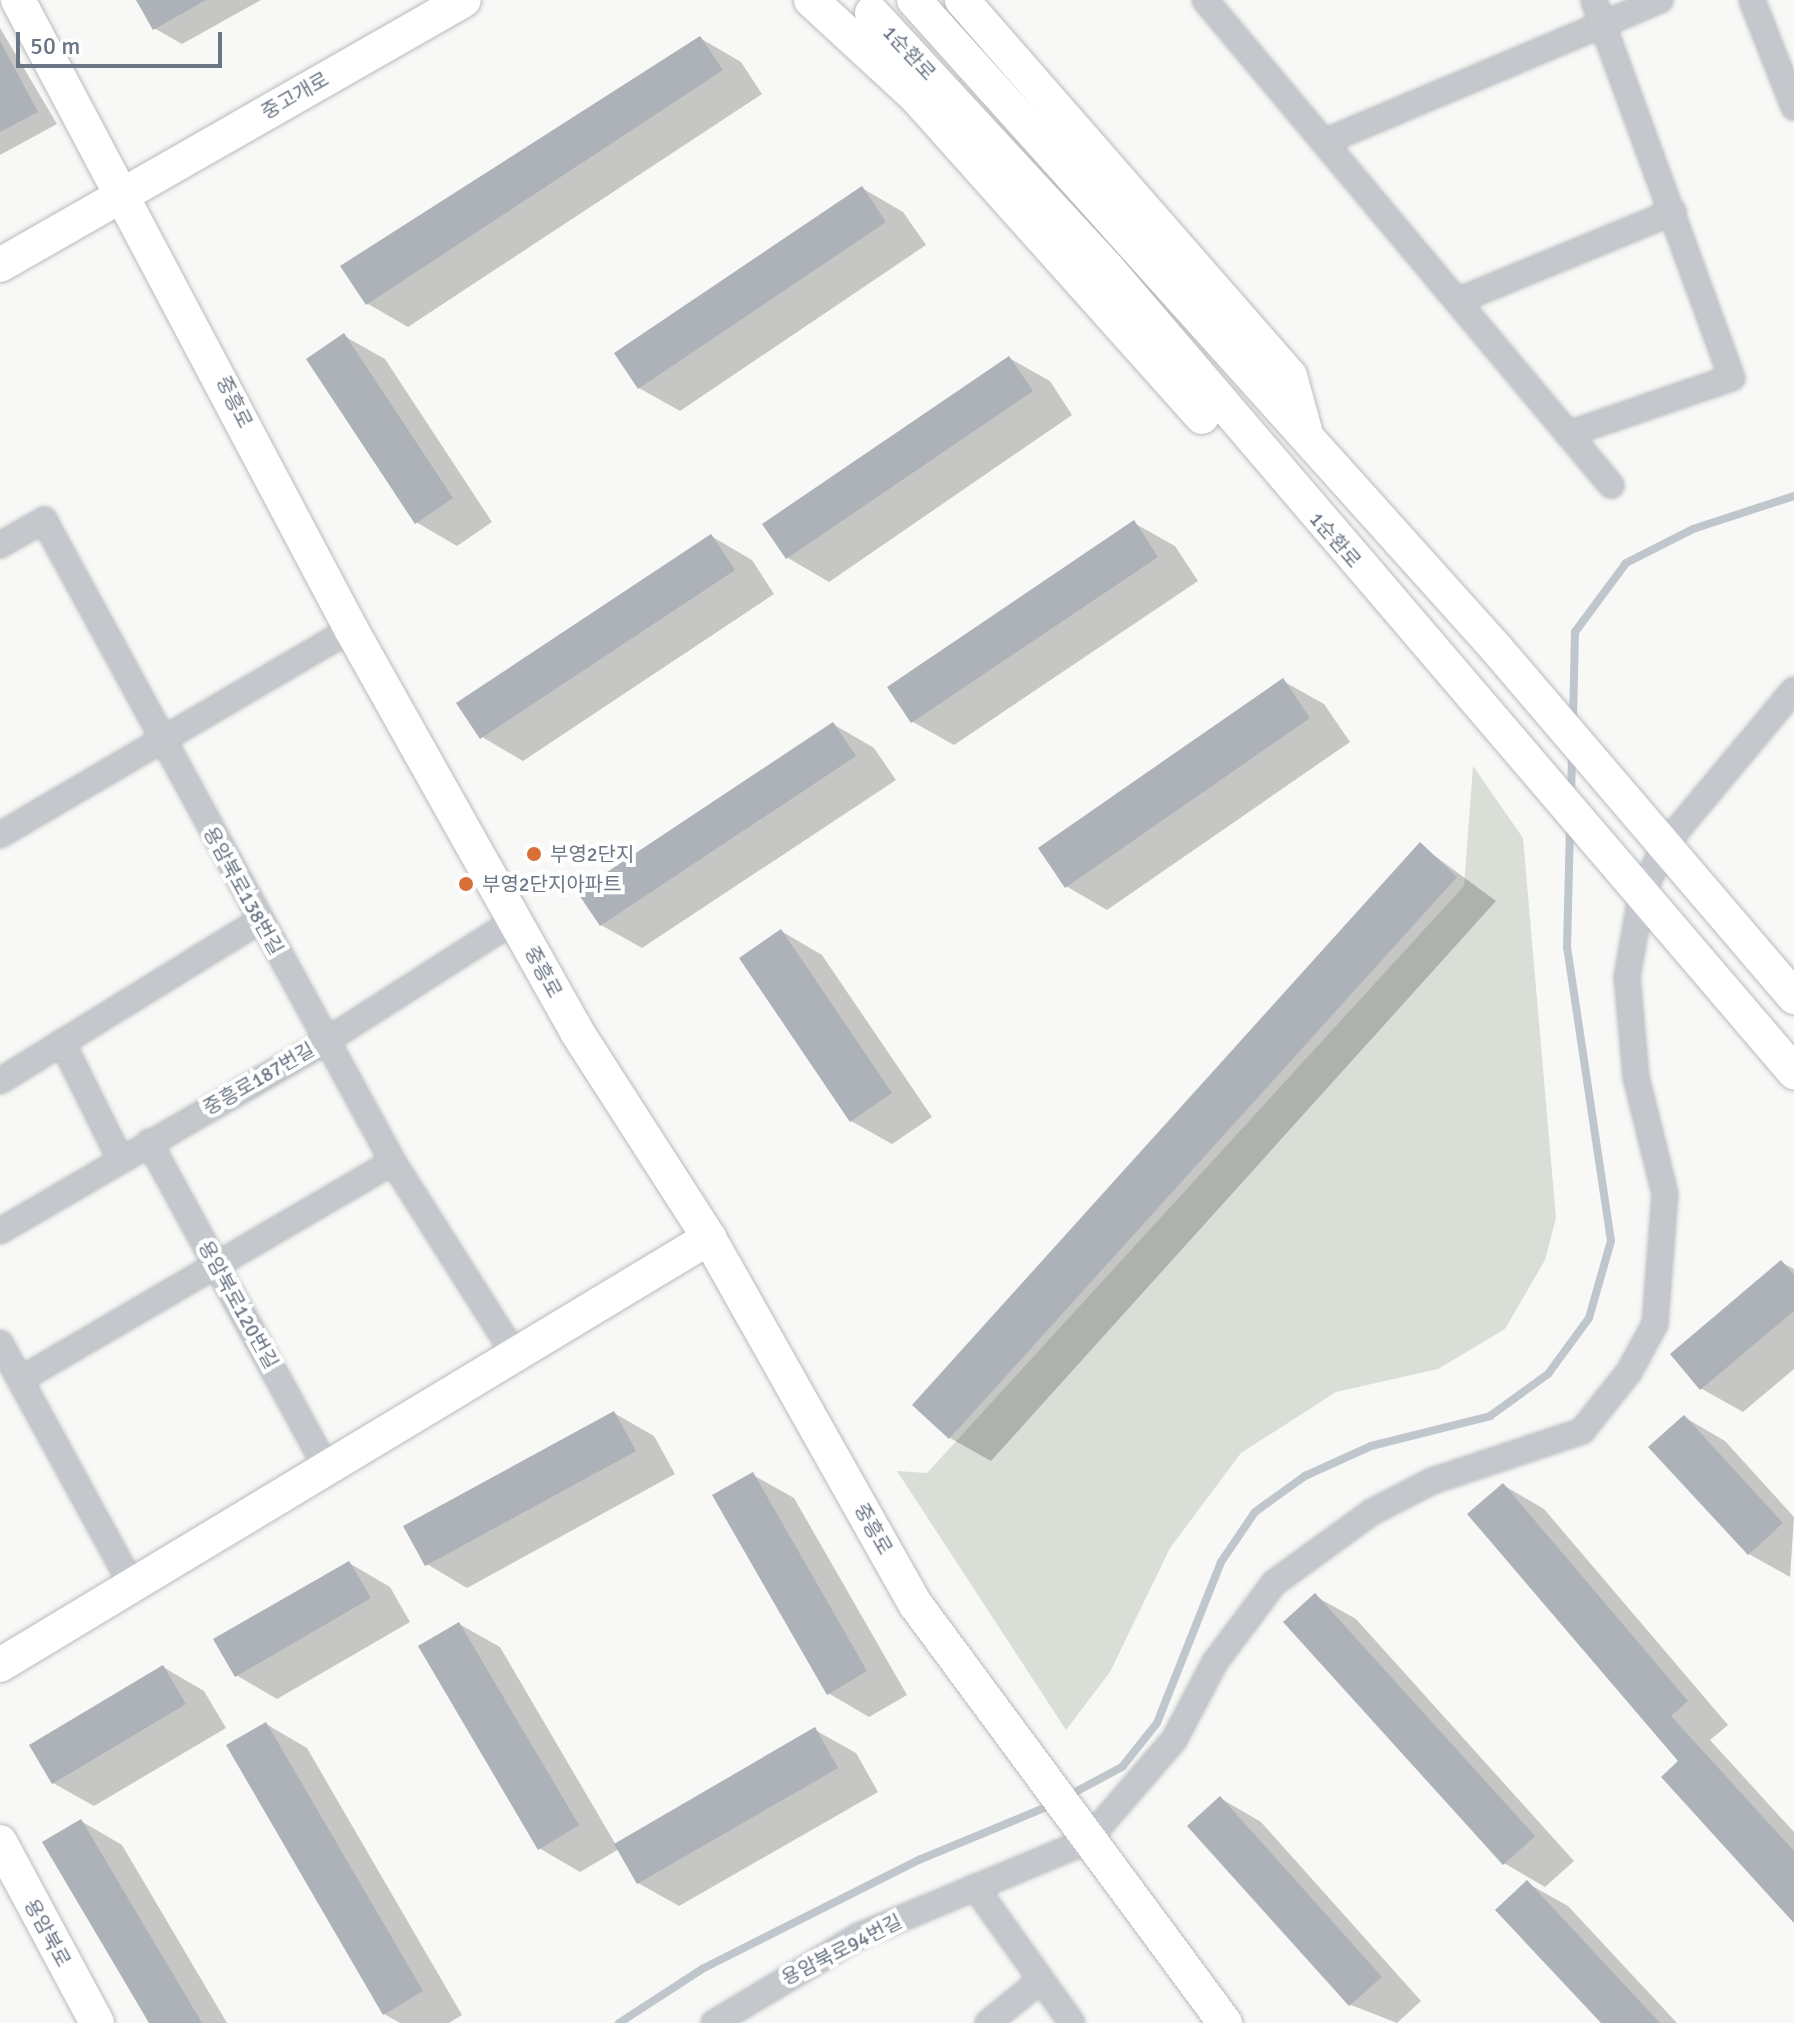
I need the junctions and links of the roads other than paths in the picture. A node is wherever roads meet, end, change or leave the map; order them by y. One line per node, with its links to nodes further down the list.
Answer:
1 (18, 0): 13 (street)
2 (464, 0): 13 (street, 중고개로)
3 (811, 0): 10 (street)
4 (914, 0): 18 (street, 1순환로)
5 (962, 0): 18 (street)
6 (1205, 0): 12 (street)
7 (1660, 0): 9 (street)
8 (1752, 0): 11 (street)
9 (1598, 10): 12 (street); 14 (street)
10 (857, 17): 26 (street, 1순환로)
11 (1794, 107)
12 (1324, 142): 16 (street)
13 (126, 192): 15 (street, 중고개로); 21 (street, 중흥로)
14 (1673, 212): 16 (street); 17 (street)
15 (0, 265)
16 (1457, 301): 17 (street)
17 (1568, 434): 19 (street)
18 (1308, 443): 25 (street, 1순환로)
19 (1611, 485)
20 (0, 545): 23 (street, 용암북로138번길)
21 (351, 629): 23 (street); 28 (street, 중흥로)
22 (1794, 690): 25 (street)
23 (159, 741): 24 (street); 27 (street, 용암북로138번길)
24 (0, 835)
25 (1663, 847): 26 (street); 29 (street, 1순환로)
26 (1641, 898): 32 (street, 1순환로); 46 (street)
27 (259, 921): 30 (street, 용암북로138번길); 31 (street)
28 (514, 921): 30 (street, 중흥로187번길); 38 (street, 중흥로)
29 (1794, 997)
30 (326, 1041): 34 (street, 중흥로187번길); 36 (street)
31 (62, 1042): 33 (street); 35 (street)
32 (1794, 1072)
33 (0, 1081)
34 (149, 1142): 35 (street, 중흥로187번길); 39 (street, 용암북로120번길)
35 (120, 1159): 37 (street, 중흥로187번길)
36 (393, 1162): 39 (street); 41 (street)
37 (0, 1231)
38 (709, 1238): 41 (street); 46 (street, 중흥로)
39 (216, 1266): 42 (street); 43 (street, 용암북로120번길)
40 (0, 1343): 42 (street)
41 (515, 1355): 43 (street)
42 (23, 1378): 44 (street)
43 (327, 1468): 44 (street)
44 (132, 1585): 45 (street)
45 (0, 1665)
46 (1078, 1829): 48 (street, 용암북로94번길); 54 (street)
47 (0, 1842): 50 (street, 용암북로)
48 (975, 1887): 49 (street); 51 (street, 용암북로94번길)
49 (1041, 1980): 52 (street); 53 (street)
50 (97, 2023)
51 (714, 2023)
52 (988, 2023)
53 (1072, 2023)
54 (1225, 2023)

